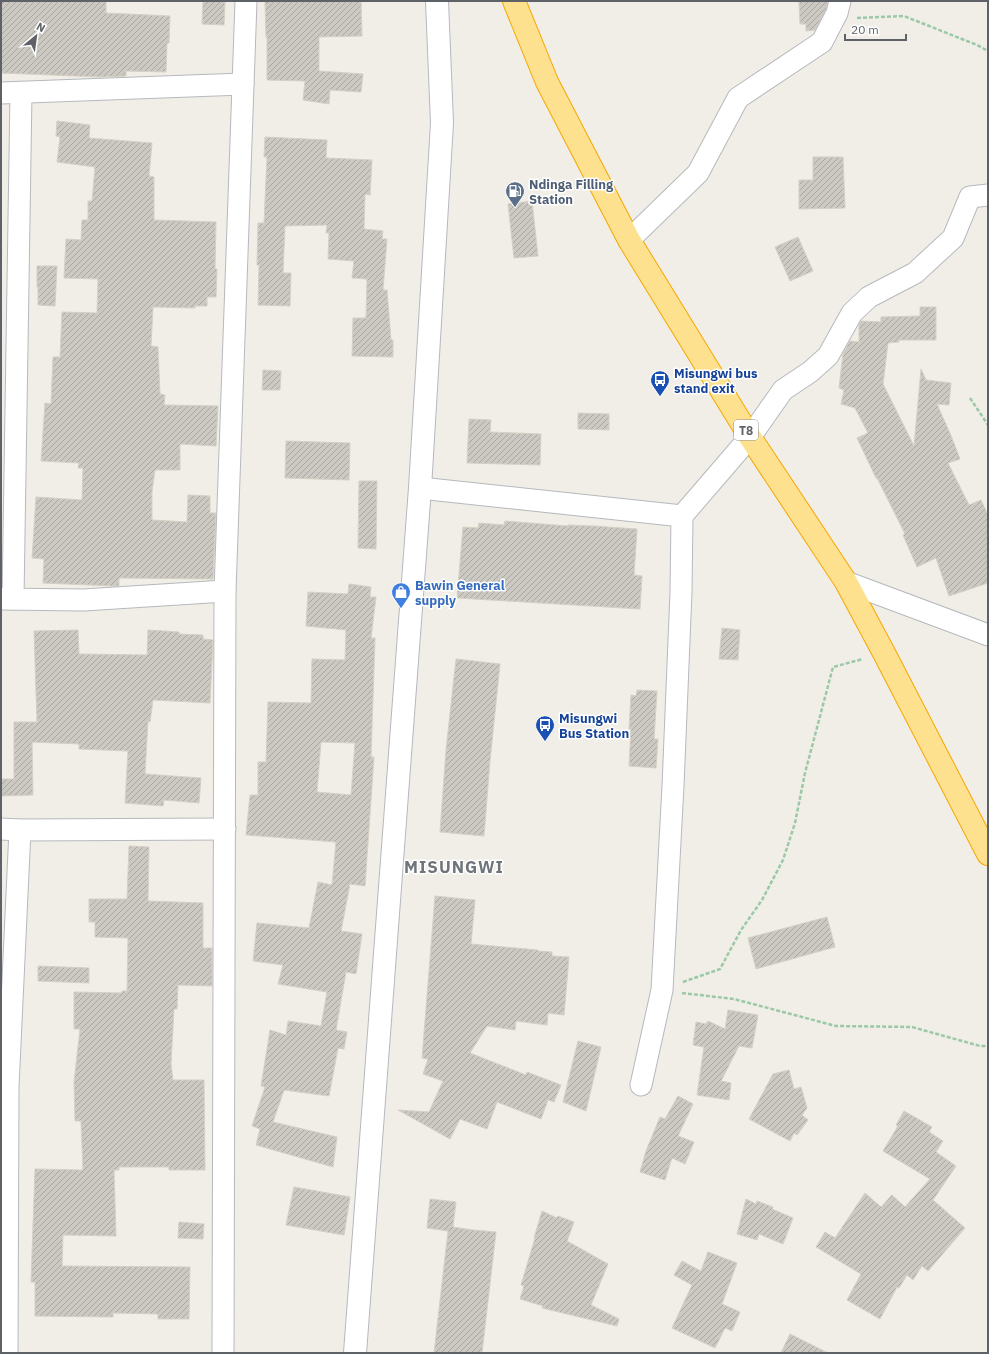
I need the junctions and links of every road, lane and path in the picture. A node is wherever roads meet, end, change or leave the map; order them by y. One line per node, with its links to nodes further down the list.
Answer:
1 (246, 1): 7 (street)
2 (438, 1): 14 (street)
3 (514, 1): 10 (highway, T8)
4 (840, 1): 10 (street)
5 (855, 18): 6 (path)
6 (988, 51)
7 (243, 84): 8 (street); 17 (street)
8 (11, 93): 18 (street)
9 (988, 196): 13 (street)
10 (629, 240): 13 (highway, T8)
11 (970, 398): 12 (path)
12 (988, 425)
13 (750, 437): 15 (street); 16 (highway, T8)
14 (420, 488): 15 (street); 29 (street)
15 (682, 516): 24 (street)
16 (846, 582): 19 (street); 20 (highway, T8)
17 (224, 591): 18 (street); 21 (street)
18 (7, 599)
19 (988, 635)
20 (884, 653): 23 (highway, T8); 24 (path)
21 (225, 828): 22 (street); 28 (street)
22 (11, 830): 27 (street)
23 (988, 854)
24 (662, 990): 25 (path); 26 (street)
25 (988, 1046)
26 (641, 1085)
27 (7, 1353)
28 (223, 1353)
29 (355, 1353)

